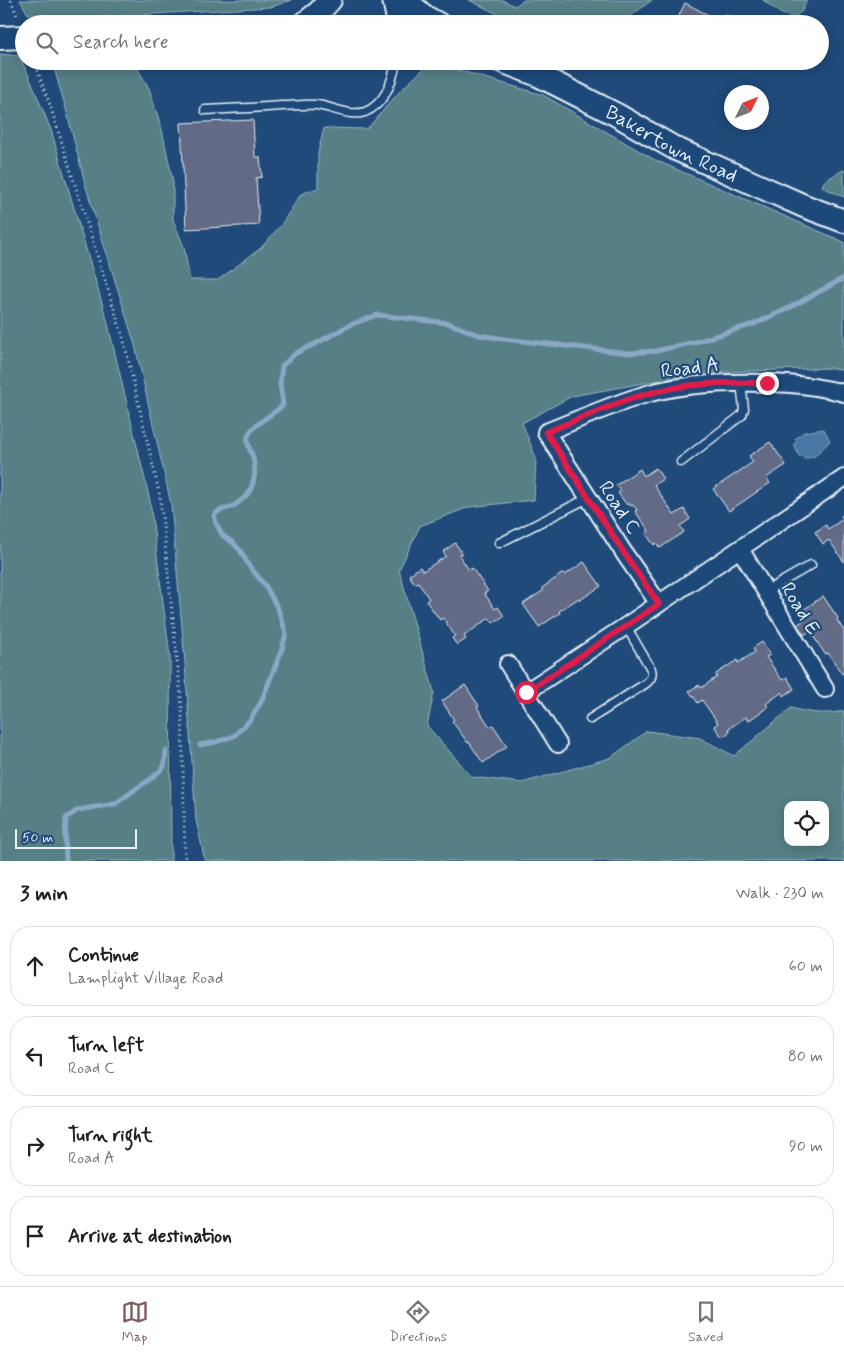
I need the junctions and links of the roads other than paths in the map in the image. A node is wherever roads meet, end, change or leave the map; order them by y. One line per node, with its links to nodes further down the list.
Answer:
1 (330, 0): 4 (main road)
2 (394, 0): 5 (main road)
3 (404, 0): 6 (main road)
4 (315, 15)
5 (397, 15)
6 (423, 15)
7 (15, 37): 8 (main road)
8 (0, 38)
9 (394, 70): 12 (lane)
10 (525, 70): 13 (main road, Bakertown Road)
11 (562, 70): 13 (main road)
12 (205, 110)
13 (617, 115): 14 (main road, Bakertown Road)
14 (844, 221)
15 (741, 383): 16 (street, Road A); 17 (street, Road A); 18 (lane)
16 (844, 393)
17 (546, 432): 20 (street, Road C)
18 (682, 462)
19 (844, 478): 22 (street)
20 (588, 498): 21 (lane); 25 (street, Road C)
21 (499, 543)
22 (740, 549): 24 (street, Road E); 25 (street)
23 (811, 564): 24 (lane)
24 (766, 591): 28 (street, Road E)
25 (659, 604): 26 (street)
26 (626, 626): 29 (street); 30 (lane)
27 (508, 664): 29 (street)
28 (825, 689)
29 (526, 692): 31 (street)
30 (590, 719)
31 (558, 744)

